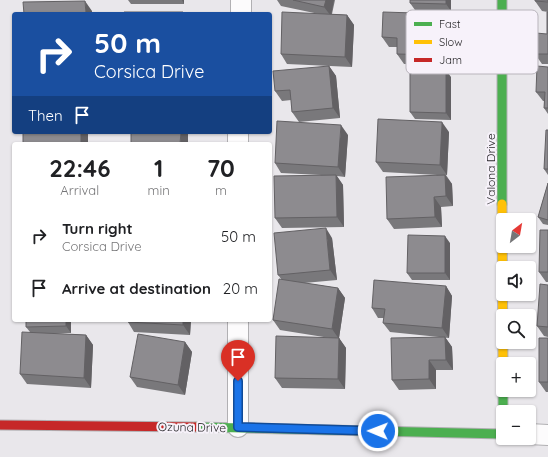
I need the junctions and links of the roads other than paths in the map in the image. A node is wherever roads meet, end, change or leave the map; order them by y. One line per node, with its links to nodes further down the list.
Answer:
1 (241, 0): 4 (street)
2 (502, 0): 3 (street, Valona Drive)
3 (502, 10)
4 (241, 12)
5 (502, 74): 7 (street, Valona Drive)
6 (238, 322): 9 (street)
7 (503, 405)
8 (0, 425): 9 (street, Ozuna Drive)
9 (238, 427): 10 (street, Ozuna Drive)
10 (496, 434)
11 (536, 434): 12 (street)
12 (548, 435)

